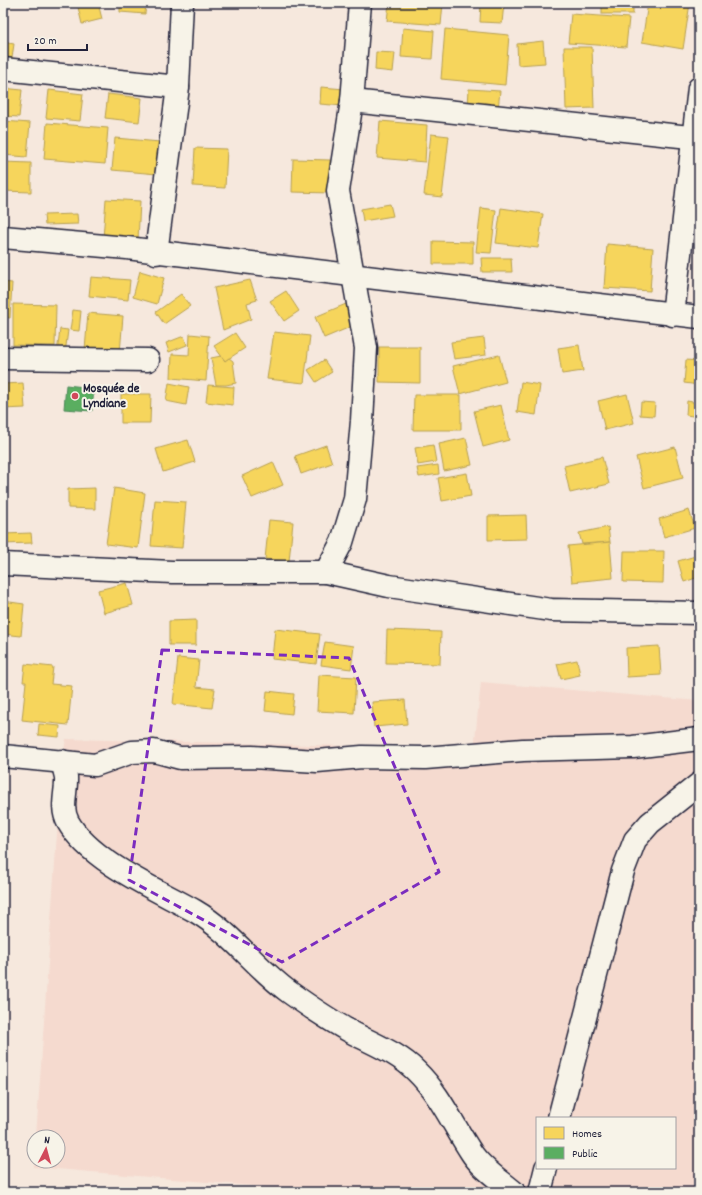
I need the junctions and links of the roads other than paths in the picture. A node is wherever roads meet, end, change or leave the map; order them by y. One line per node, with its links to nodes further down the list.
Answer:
1 (182, 3): 4 (street)
2 (360, 3): 6 (street)
3 (3, 69): 4 (street)
4 (178, 87): 9 (street)
5 (699, 88): 7 (street)
6 (352, 101): 7 (street); 10 (street)
7 (696, 137): 11 (street)
8 (3, 237): 9 (street)
9 (156, 252): 10 (street)
10 (354, 276): 11 (street); 16 (street)
11 (673, 315): 12 (street)
12 (699, 318)
13 (3, 358): 14 (street)
14 (148, 360)
15 (3, 564): 16 (street)
16 (326, 572): 17 (street)
17 (699, 613)
18 (699, 739): 20 (street)
19 (3, 756): 20 (street)
20 (62, 761): 24 (street)
21 (699, 784): 22 (street)
22 (559, 1117)
23 (546, 1169): 25 (street)
24 (514, 1192)
25 (540, 1192)

